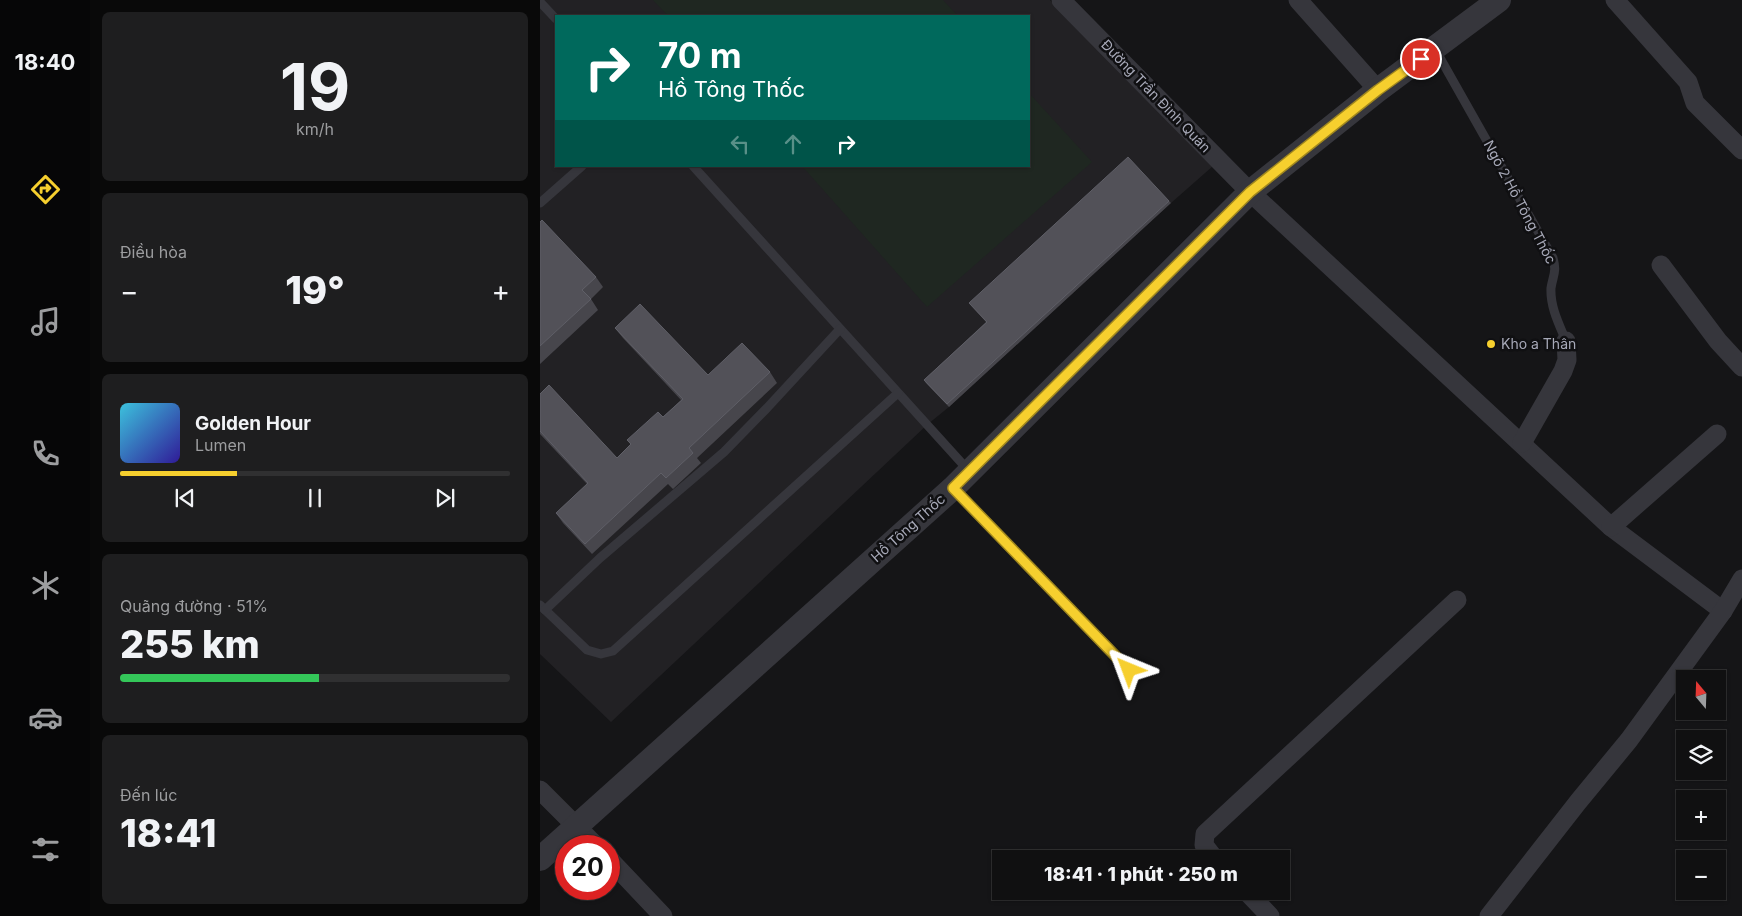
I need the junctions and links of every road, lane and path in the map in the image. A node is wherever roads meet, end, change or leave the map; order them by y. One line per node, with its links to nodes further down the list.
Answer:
1 (1061, 0): 12 (street, Đường Trần Đình Quán)
2 (1298, 0): 8 (street)
3 (1499, 0): 7 (street, Hồ Tông Thốc)
4 (1614, 0): 9 (street)
5 (540, 2): 6 (lane)
6 (555, 18)
7 (1435, 49): 8 (street, Hồ Tông Thốc); 16 (lane, Ngõ 2 Hồ Tông Thốc)
8 (1378, 90): 12 (street, Hồ Tông Thốc)
9 (1742, 150)
10 (581, 167): 13 (lane)
11 (694, 167): 15 (lane)
12 (1250, 192): 20 (street, Đường Trần Đình Quán); 21 (street, Hồ Tông Thốc)
13 (540, 204)
14 (1661, 266): 17 (street)
15 (840, 329): 18 (lane); 26 (lane)
16 (1566, 341): 20 (street, Ngõ 2 Hồ Tông Thốc)
17 (1742, 366)
18 (898, 394): 21 (lane); 26 (lane)
19 (1717, 434): 23 (street)
20 (1522, 443): 23 (street, Đường Trần Đình Quán)
21 (969, 471): 22 (street, Hồ Tông Thốc)
22 (953, 488): 28 (lane); 30 (street, Hồ Tông Thốc)
23 (1611, 527): 27 (street, Đường Trần Đình Quán)
24 (1742, 579): 27 (street)
25 (1457, 600): 32 (street)
26 (542, 607)
27 (1723, 611): 38 (street)
28 (1129, 670)
29 (540, 790): 30 (street)
30 (576, 825): 31 (street); 33 (street, Hồ Tông Thốc)
31 (586, 835)
32 (1208, 850)
33 (540, 859)
34 (620, 871): 36 (street)
35 (1255, 900): 37 (street)
36 (663, 916)
37 (1270, 916)
38 (1489, 916)

